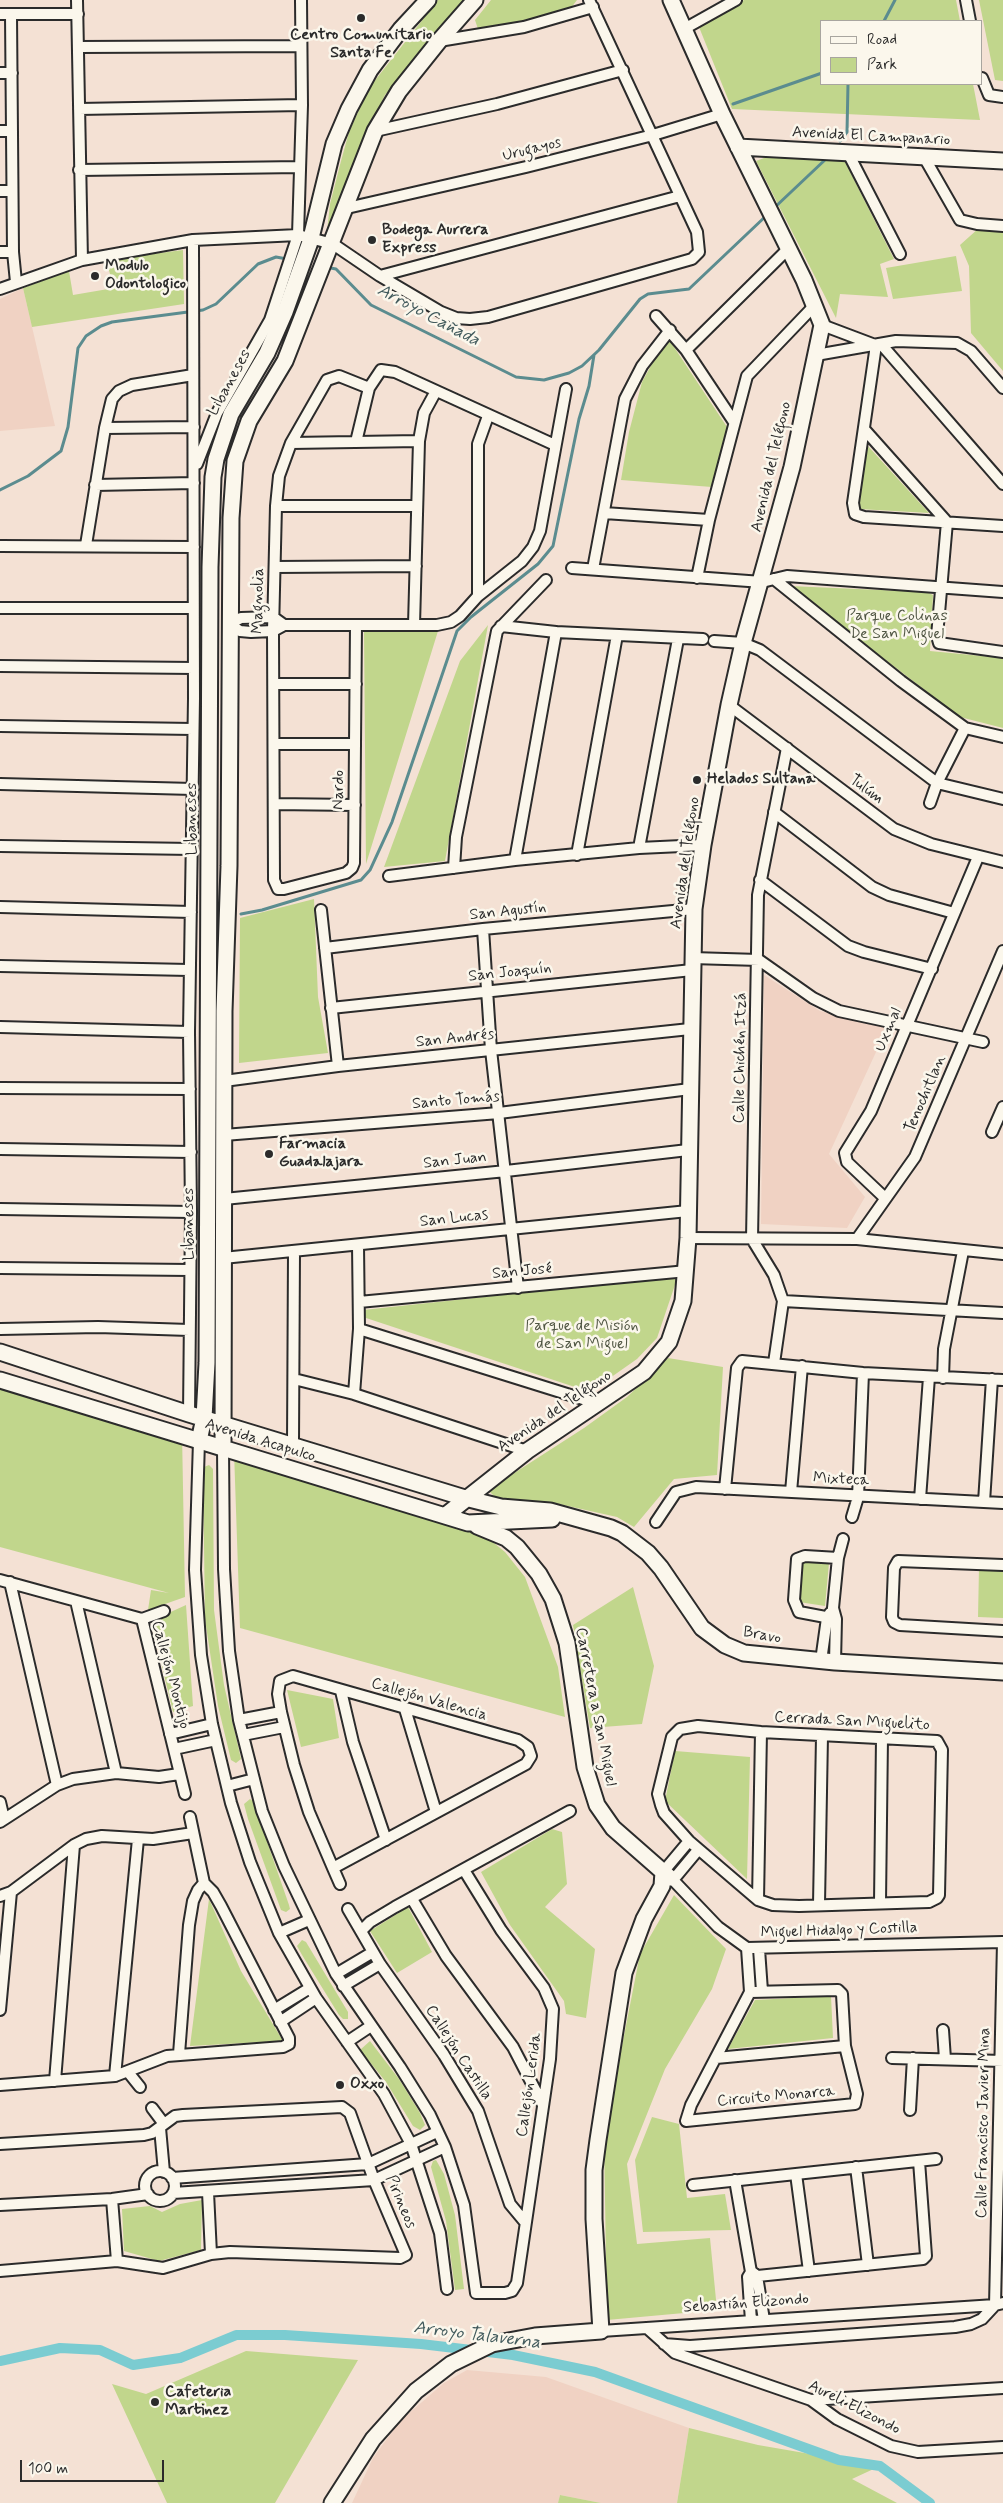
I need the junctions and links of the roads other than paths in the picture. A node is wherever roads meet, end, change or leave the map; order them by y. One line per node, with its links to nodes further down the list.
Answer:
1 (77, 0): 11 (street)
2 (301, 0): 15 (street)
3 (428, 0): 40 (main road)
4 (475, 0): 14 (main road)
5 (671, 0): 13 (main road)
6 (736, 0): 13 (street)
7 (966, 0): 12 (street)
8 (591, 4): 14 (street); 17 (street)
9 (0, 14): 10 (street)
10 (11, 14): 11 (street); 19 (street)
11 (78, 14): 16 (street)
12 (970, 20)
13 (684, 29): 24 (main road)
14 (439, 40): 27 (main road)
15 (301, 46): 16 (street); 22 (street)
16 (78, 47): 23 (street)
17 (623, 70): 27 (street); 28 (street)
18 (0, 73): 19 (street)
19 (12, 73): 26 (street)
20 (983, 81): 21 (street)
21 (1003, 97)
22 (302, 105): 23 (street); 33 (street)
23 (79, 109): 34 (street)
24 (722, 114): 28 (street, Urugayos); 29 (main road)
25 (0, 131): 26 (street)
26 (12, 131): 36 (street)
27 (375, 132): 38 (main road)
28 (652, 135): 37 (street); 38 (street, Urugayos)
29 (738, 147): 30 (main road, Avenida El Campanario); 43 (main road)
30 (848, 153): 31 (main road, Avenida El Campanario); 46 (street)
31 (924, 157): 32 (main road, Avenida El Campanario); 39 (street)
32 (1003, 160)
33 (300, 167): 34 (street); 40 (street)
34 (79, 170): 47 (street)
35 (0, 191): 36 (street)
36 (12, 191): 45 (street)
37 (680, 196): 49 (street); 49 (street)
38 (347, 208): 42 (main road)
39 (1003, 226)
40 (306, 238): 41 (street); 42 (street); 48 (main road, Libaneses); 48 (street)
41 (193, 240): 47 (street); 59 (street, Libaneses)
42 (332, 247): 49 (street); 100 (main road, Libaneses)
43 (788, 249): 52 (main road); 57 (street)
44 (0, 252): 45 (street)
45 (13, 252): 50 (street)
46 (900, 254)
47 (82, 260): 50 (street)
48 (292, 275): 73 (street); 87 (main road, Libaneses)
49 (380, 276)
50 (16, 282): 51 (street)
51 (0, 289)
52 (815, 305): 54 (main road); 65 (street)
53 (656, 316): 55 (street)
54 (822, 325): 56 (street); 58 (main road, Avenida del Teléfono)
55 (670, 330): 57 (street); 79 (street)
56 (878, 344): 58 (street); 61 (street); 68 (street); 75 (street)
57 (686, 350): 65 (street)
58 (816, 354): 93 (main road, Avenida del Teléfono)
59 (193, 375): 66 (street, Libaneses); 67 (street)
60 (369, 388): 63 (street); 70 (street); 71 (street, Magnolia)
61 (1003, 388)
62 (566, 389): 72 (street)
63 (436, 391): 64 (street); 69 (street)
64 (488, 416): 72 (street); 96 (street)
65 (734, 422): 80 (street)
66 (194, 427): 67 (street); 73 (street, Libaneses)
67 (105, 428): 76 (street)
68 (864, 429): 81 (street); 81 (street)
69 (419, 441): 70 (street); 78 (street)
70 (356, 442): 71 (street)
71 (291, 443): 77 (street, Magnolia)
72 (555, 445): 96 (street)
73 (194, 472): 74 (street, Libaneses)
74 (194, 483): 76 (street); 85 (street, Libaneses)
75 (1003, 484)
76 (95, 485): 83 (street)
77 (276, 506): 78 (street); 88 (street, Magnolia)
78 (417, 506): 86 (street)
79 (604, 512): 80 (street); 90 (street)
80 (709, 520): 91 (street)
81 (947, 522): 82 (street); 94 (street)
82 (1003, 526)
83 (86, 545): 84 (street); 85 (street)
84 (0, 546)
85 (194, 547): 98 (street, Libaneses)
86 (416, 566): 88 (street); 103 (street)
87 (210, 567): 100 (main road); 115 (main road, Libaneses)
88 (275, 567): 99 (street, Magnolia)
89 (572, 568): 90 (street)
90 (593, 569): 91 (street)
91 (697, 578): 93 (street)
92 (546, 580): 104 (street)
93 (768, 581): 94 (street); 111 (main road, Avenida del Teléfono); 120 (street)
94 (942, 587): 95 (street); 112 (street)
95 (1003, 592)
96 (478, 596): 103 (street)
97 (0, 608): 98 (street)
98 (193, 608): 114 (street, Libaneses)
99 (273, 617): 100 (street); 101 (street); 105 (street, Magnolia)
100 (229, 624): 105 (street); 115 (main road); 169 (main road, Libaneses)
101 (284, 625): 102 (street); 105 (street)
102 (356, 625): 103 (street); 117 (street, Nardo)
103 (414, 625)
104 (501, 626): 106 (street); 142 (street)
105 (273, 631): 116 (street, Magnolia)
106 (556, 632): 107 (street); 140 (street)
107 (617, 635): 108 (street); 138 (street)
108 (678, 639): 109 (street); 137 (street)
109 (703, 639)
110 (714, 641): 111 (street)
111 (743, 643): 118 (main road, Avenida del Teléfono); 126 (street)
112 (1003, 652)
113 (0, 666): 114 (street)
114 (194, 668): 121 (street, Libaneses)
115 (211, 673): 202 (main road, Libaneses)
116 (275, 684): 117 (street); 123 (street, Magnolia)
117 (356, 684): 124 (street, Nardo)
118 (729, 705): 125 (street, Tulúm); 134 (main road, Avenida del Teléfono)
119 (0, 726): 121 (street)
120 (965, 728): 122 (street); 126 (street)
121 (193, 729): 128 (street, Libaneses)
122 (1003, 737)
123 (275, 744): 124 (street); 131 (street, Magnolia)
124 (355, 744): 132 (street, Nardo)
125 (787, 748): 133 (street, Calle Chichén Itzá); 139 (street, Tulúm)
126 (937, 783): 129 (street); 130 (street)
127 (0, 784): 128 (street)
128 (193, 790): 136 (street, Libaneses)
129 (1003, 799)
130 (930, 803)
131 (274, 804): 132 (street); 144 (street, Magnolia)
132 (354, 805): 144 (street, Nardo)
133 (774, 812): 145 (street, Calle Chichén Itzá); 150 (street)
134 (703, 845): 137 (street); 147 (main road, Avenida del Teléfono)
135 (0, 846): 136 (street)
136 (192, 848): 149 (street, Libaneses)
137 (639, 848): 138 (street)
138 (577, 855): 140 (street)
139 (978, 857): 141 (street, Tulúm); 150 (street, Uxmal)
140 (515, 860): 142 (street)
141 (1003, 862)
142 (454, 868): 143 (street)
143 (389, 876)
144 (274, 880)
145 (760, 880): 154 (street, Calle Chichén Itzá); 157 (street)
146 (0, 907): 149 (street)
147 (694, 909): 151 (street, San Agustín); 155 (main road, Avenida del Teléfono)
148 (321, 910): 152 (street)
149 (191, 912): 158 (street, Libaneses)
150 (954, 913): 157 (street, Uxmal)
151 (483, 930): 152 (street, San Agustín); 159 (street)
152 (325, 948): 160 (street)
153 (1003, 950): 165 (street, Tenochitlan)
154 (759, 960): 155 (street, San Joaquín); 161 (street); 188 (street, Calle Chichén Itzá)
155 (692, 964): 159 (street, San Joaquín); 163 (main road, Avenida del Teléfono)
156 (0, 966): 158 (street)
157 (932, 968): 161 (street, Uxmal)
158 (189, 970): 164 (street, Libaneses)
159 (486, 991): 160 (street, San Joaquín); 167 (street)
160 (331, 1008): 168 (street)
161 (908, 1025): 165 (street); 181 (street, Uxmal)
162 (0, 1027): 164 (street)
163 (690, 1029): 167 (street, San Andrés); 172 (main road, Avenida del Teléfono)
164 (188, 1032): 171 (street, Libaneses)
165 (967, 1037): 166 (street); 181 (street, Tenochitlan)
166 (984, 1042)
167 (492, 1050): 168 (street, San Andrés); 174 (street)
168 (338, 1066): 169 (street, San Andrés)
169 (224, 1082): 176 (main road, Libaneses)
170 (0, 1088): 171 (street)
171 (190, 1089): 179 (street, Libaneses)
172 (690, 1089): 174 (street, Santo Tomás); 178 (main road, Avenida del Teléfono)
173 (1003, 1109): 175 (street)
174 (499, 1113): 176 (street, Santo Tomás); 180 (street)
175 (992, 1132)
176 (224, 1134): 182 (main road, Libaneses)
177 (0, 1149): 179 (street)
178 (688, 1150): 180 (street, San Juan); 184 (main road, Avenida del Teléfono)
179 (191, 1152): 185 (street, Libaneses)
180 (506, 1171): 182 (street, San Juan); 186 (street)
181 (885, 1198): 189 (street, Tenochitlan)
182 (224, 1199): 194 (main road, Libaneses)
183 (0, 1209): 185 (street)
184 (688, 1211): 186 (street, San Lucas); 187 (main road, Avenida del Teléfono)
185 (191, 1212): 196 (street, Libaneses)
186 (512, 1228): 190 (street, San Lucas); 198 (street)
187 (688, 1238): 188 (street); 197 (main road, Avenida del Teléfono)
188 (752, 1239): 189 (street); 199 (street)
189 (857, 1239): 191 (street)
190 (358, 1245): 192 (street, San Lucas); 200 (street)
191 (962, 1251): 193 (street); 201 (street)
192 (294, 1252): 194 (street, San Lucas); 215 (street)
193 (1003, 1254)
194 (223, 1258): 224 (main road, Libaneses)
195 (0, 1268): 196 (street)
196 (190, 1270): 204 (street, Libaneses)
197 (687, 1271): 198 (street, San José); 221 (main road, Avenida del Teléfono)
198 (518, 1288): 200 (street, San José)
199 (784, 1301): 201 (street); 209 (street)
200 (360, 1302): 206 (street)
201 (950, 1310): 203 (street); 213 (street)
202 (207, 1313): 204 (street); 223 (main road, Libaneses)
203 (1003, 1313)
204 (189, 1314): 207 (street, Libaneses)
205 (0, 1329): 207 (street)
206 (359, 1329): 219 (street); 221 (street)
207 (189, 1330): 222 (street, Libaneses)
208 (0, 1352): 214 (main road, Avenida Acapulco)
209 (774, 1363): 210 (street); 229 (street)
210 (802, 1366): 211 (street); 230 (street)
211 (863, 1373): 212 (street); 231 (street)
212 (929, 1377): 213 (street); 233 (street)
213 (943, 1378): 216 (street)
214 (83, 1379): 220 (main road); 222 (main road, Avenida Acapulco)
215 (294, 1379): 219 (street); 226 (street)
216 (992, 1379): 218 (street); 234 (street)
217 (0, 1380): 220 (main road, Avenida Acapulco)
218 (1003, 1380)
219 (354, 1394): 228 (street)
220 (64, 1398): 225 (main road, Avenida Acapulco)
221 (599, 1404): 228 (main road, Avenida del Teléfono)
222 (189, 1414): 223 (main road, Avenida Acapulco)
223 (204, 1418): 224 (main road, Avenida Acapulco); 225 (main road, Libaneses)
224 (222, 1423): 226 (main road, Avenida Acapulco); 227 (main road, Libaneses)
225 (199, 1442): 227 (main road, Avenida Acapulco); 259 (street)
226 (293, 1444): 232 (main road, Avenida Acapulco)
227 (223, 1448): 237 (main road, Avenida Acapulco); 258 (street)
228 (527, 1451): 232 (main road, Avenida del Teléfono)
229 (725, 1489): 230 (street, Mixteca); 242 (street, Mixteca)
230 (791, 1492): 231 (street, Mixteca)
231 (858, 1497): 233 (street, Mixteca); 239 (street)
232 (465, 1498): 236 (main road, Avenida Acapulco); 237 (main road, Avenida del Teléfono)
233 (920, 1499): 234 (street, Mixteca)
234 (984, 1502): 235 (street, Mixteca)
235 (1003, 1503)
236 (501, 1507): 238 (main road, Bravo); 241 (main road, Carretera a San Miguel)
237 (446, 1515): 240 (main road, Avenida Acapulco)
238 (568, 1517): 241 (main road, Bravo); 253 (main road, Bravo)
239 (852, 1517)
240 (468, 1522): 241 (main road, Avenida Acapulco); 246 (main road, Carretera a San Miguel)
241 (512, 1522): 246 (main road, Carretera a San Miguel)
242 (656, 1522)
243 (843, 1539): 244 (street)
244 (838, 1558): 251 (street); 251 (street)
245 (1003, 1565): 252 (street)
246 (539, 1574): 287 (main road, Carretera a San Miguel)
247 (5, 1581): 248 (street, Callejón Montijo); 271 (street)
248 (76, 1601): 250 (street, Callejón Montijo); 268 (street)
249 (164, 1611): 250 (street)
250 (142, 1619): 262 (street, Callejón Montijo)
251 (832, 1619): 253 (street)
252 (1003, 1632)
253 (828, 1661): 254 (main road, Bravo)
254 (1003, 1672)
255 (341, 1690): 256 (street, Callejón Valencia); 257 (street, Callejón Valencia); 281 (street)
256 (405, 1709): 276 (street); 276 (street, Callejón Valencia)
257 (280, 1712): 258 (street); 260 (street, Callejón Valencia)
258 (239, 1720): 263 (street)
259 (212, 1724): 262 (street); 266 (street)
260 (284, 1727): 263 (street); 285 (street, Callejón Valencia)
261 (761, 1732): 264 (street, Cerrada San Miguelito); 282 (street, Cerrada San Miguelito); 293 (street)
262 (170, 1734): 267 (street, Callejón Montijo)
263 (243, 1735): 270 (street)
264 (822, 1736): 265 (street, Cerrada San Miguelito); 295 (street)
265 (882, 1738): 294 (street); 294 (street, Cerrada San Miguelito)
266 (216, 1740): 267 (street); 272 (street)
267 (174, 1749): 269 (street, Callejón Montijo)
268 (116, 1773): 269 (street); 271 (street)
269 (180, 1774): 273 (street, Callejón Montijo)
270 (254, 1779): 272 (street); 297 (street)
271 (57, 1785): 278 (street)
272 (227, 1786): 299 (street)
273 (185, 1794)
274 (0, 1802): 278 (street)
275 (570, 1811): 286 (street)
276 (436, 1812): 281 (street, Callejón Valencia)
277 (190, 1817): 279 (street)
278 (2, 1820)
279 (193, 1832): 280 (street); 288 (street)
280 (138, 1839): 283 (street); 325 (street)
281 (386, 1840): 285 (street, Callejón Valencia)
282 (689, 1841): 284 (street, Cerrada San Miguelito); 287 (street)
283 (74, 1845): 290 (street); 326 (street)
284 (698, 1850): 287 (street); 293 (street, Cerrada San Miguelito)
285 (333, 1868): 289 (street, Callejón Valencia)
286 (464, 1870): 292 (street); 329 (street, Callejón Lerida)
287 (666, 1880): 301 (street, Miguel Hidalgo y Costilla); 365 (main road)
288 (204, 1883): 312 (street); 318 (street)
289 (340, 1884)
290 (11, 1892): 291 (street); 311 (street)
291 (0, 1896)
292 (412, 1899): 298 (street); 329 (street)
293 (758, 1900): 295 (street, Cerrada San Miguelito)
294 (880, 1902): 295 (street, Cerrada San Miguelito)
295 (819, 1904)
296 (348, 1909): 298 (street, Callejón Castilla)
297 (309, 1920): 299 (street); 305 (street)
298 (361, 1931): 303 (street, Callejón Castilla)
299 (279, 1933): 307 (street)
300 (1003, 1942): 302 (street, Miguel Hidalgo y Costilla); 323 (street, Calle Francisco Javier Mina)
301 (747, 1948): 302 (street, Miguel Hidalgo y Costilla); 309 (street)
302 (759, 1949): 308 (street)
303 (373, 1952): 304 (street, Callejón Castilla); 305 (street)
304 (380, 1964): 306 (street); 353 (street, Callejón Castilla)
305 (336, 1974): 306 (street)
306 (343, 1986): 314 (street)
307 (310, 1988): 310 (street); 312 (street)
308 (762, 1991): 309 (street); 317 (street, Circuito Monarca)
309 (750, 1992): 319 (street)
310 (316, 1998): 313 (street); 316 (street)
311 (0, 2010)
312 (274, 2010): 313 (street)
313 (280, 2022): 318 (street)
314 (370, 2026): 316 (street); 333 (street)
315 (943, 2030): 322 (street)
316 (347, 2042): 335 (street)
317 (845, 2046): 319 (street); 319 (street, Circuito Monarca)
318 (179, 2054): 324 (street)
319 (716, 2058)
320 (892, 2058): 321 (street)
321 (913, 2058): 322 (street); 331 (street)
322 (945, 2059): 323 (street)
323 (1002, 2061): 346 (street, Calle Francisco Javier Mina)
324 (128, 2072): 325 (street); 328 (street)
325 (115, 2076): 326 (street)
326 (55, 2082): 327 (street)
327 (0, 2085)
328 (140, 2087)
329 (543, 2105): 353 (street, Callejón Lerida)
330 (152, 2108): 332 (street)
331 (910, 2110)
332 (162, 2126): 334 (street, Pirineos); 340 (street, Pirineos); 343 (street)
333 (437, 2132): 335 (street); 336 (street)
334 (0, 2144)
335 (412, 2144): 338 (street); 340 (street)
336 (445, 2147): 338 (street); 353 (street, Callejón Lerida)
337 (936, 2159): 339 (street)
338 (418, 2160): 344 (street); 360 (street)
339 (919, 2161): 341 (street); 356 (street)
340 (368, 2164): 343 (street); 344 (street, Pirineos)
341 (856, 2167): 342 (street); 356 (street)
342 (796, 2174): 345 (street); 358 (street)
343 (168, 2175): 349 (street); 350 (street)
344 (374, 2180): 348 (street); 354 (street, Pirineos)
345 (735, 2180): 347 (street); 359 (street)
346 (1000, 2182): 361 (street, Calle Francisco Javier Mina)
347 (693, 2185)
348 (208, 2192): 349 (street); 354 (street)
349 (173, 2193): 350 (street)
350 (148, 2194): 351 (street)
351 (112, 2199): 352 (street); 355 (street)
352 (0, 2205)
353 (525, 2222)
354 (211, 2254): 355 (street, Pirineos)
355 (116, 2261): 357 (street, Pirineos)
356 (868, 2265): 358 (street)
357 (0, 2271)
358 (808, 2271): 359 (street)
359 (752, 2275): 362 (street); 363 (street)
360 (447, 2289)
361 (1000, 2306): 362 (street, Sebastián Elizondo); 366 (street)
362 (764, 2320): 363 (street, Sebastián Elizondo)
363 (751, 2321): 364 (street, Sebastián Elizondo)
364 (647, 2328): 365 (street, Sebastián Elizondo); 366 (street, Aureli Elizondo)
365 (601, 2331): 370 (main road, Sebastián Elizondo)
366 (663, 2344): 368 (street, Aureli Elizondo)
367 (1003, 2388): 368 (street)
368 (811, 2400): 369 (street, Aureli Elizondo)
369 (1003, 2447)
370 (332, 2503)

